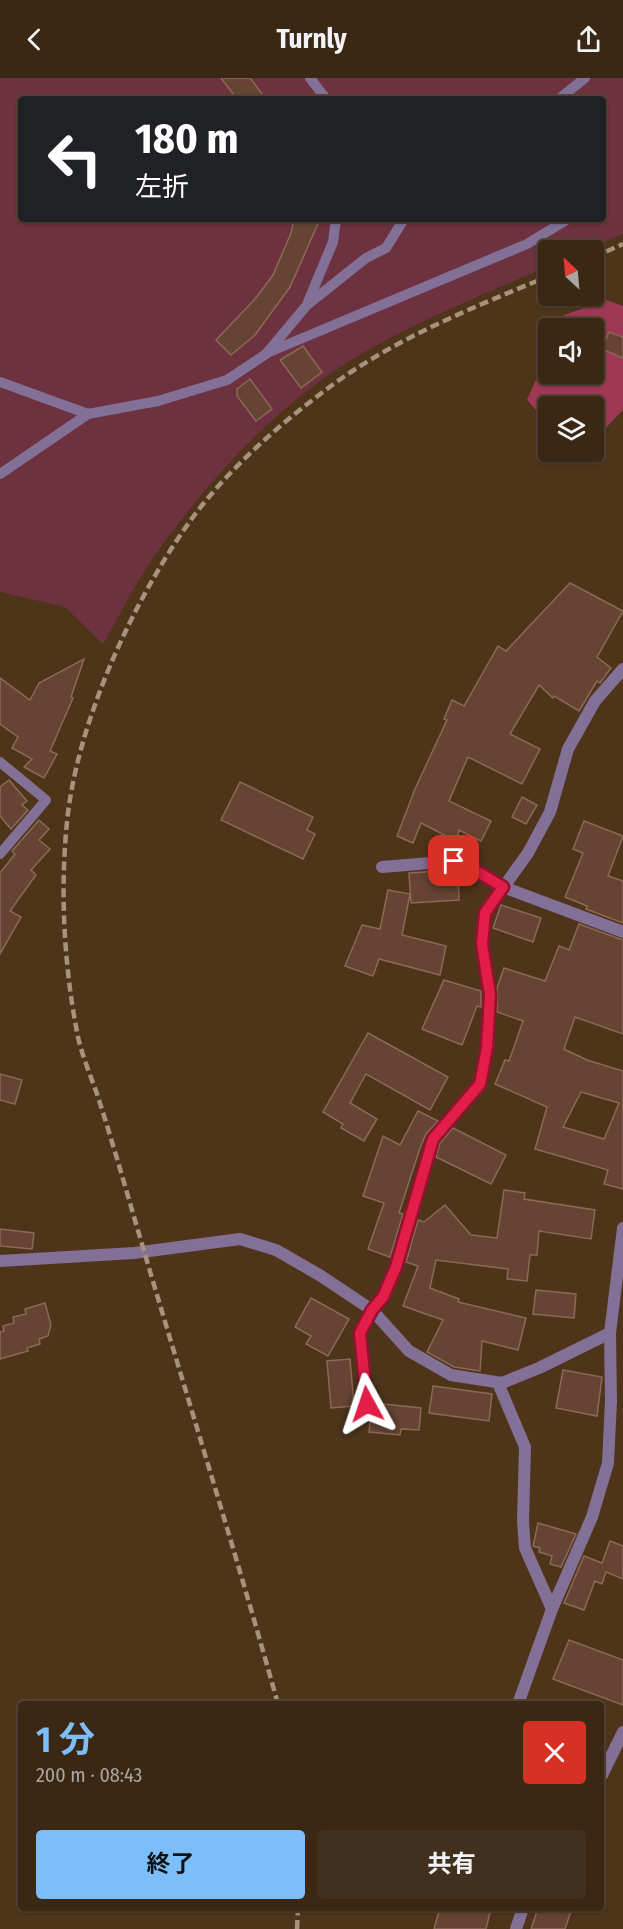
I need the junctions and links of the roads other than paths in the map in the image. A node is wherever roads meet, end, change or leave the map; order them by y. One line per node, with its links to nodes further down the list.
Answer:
1 (310, 78): 3 (lane)
2 (585, 78): 4 (lane)
3 (324, 96)
4 (563, 96)
5 (336, 222): 8 (lane)
6 (402, 222): 8 (lane)
7 (563, 222): 9 (lane)
8 (307, 305): 9 (lane)
9 (266, 354): 11 (lane)
10 (0, 382): 11 (lane)
11 (88, 414): 12 (lane)
12 (0, 474)
13 (623, 669): 17 (street)
14 (0, 762): 15 (lane)
15 (0, 854)
16 (382, 867): 17 (street)
17 (503, 887): 18 (street); 22 (street)
18 (623, 932)
19 (623, 1228): 20 (street)
20 (622, 1246): 23 (street)
21 (0, 1261): 22 (street)
22 (372, 1310): 24 (street); 25 (street)
23 (610, 1333): 24 (street); 26 (street)
24 (498, 1383): 26 (street)
25 (367, 1404)
26 (552, 1609): 27 (street)
27 (519, 1701)
28 (623, 1732): 29 (street)
29 (604, 1772)
30 (522, 1911): 31 (street)
31 (516, 1929)

